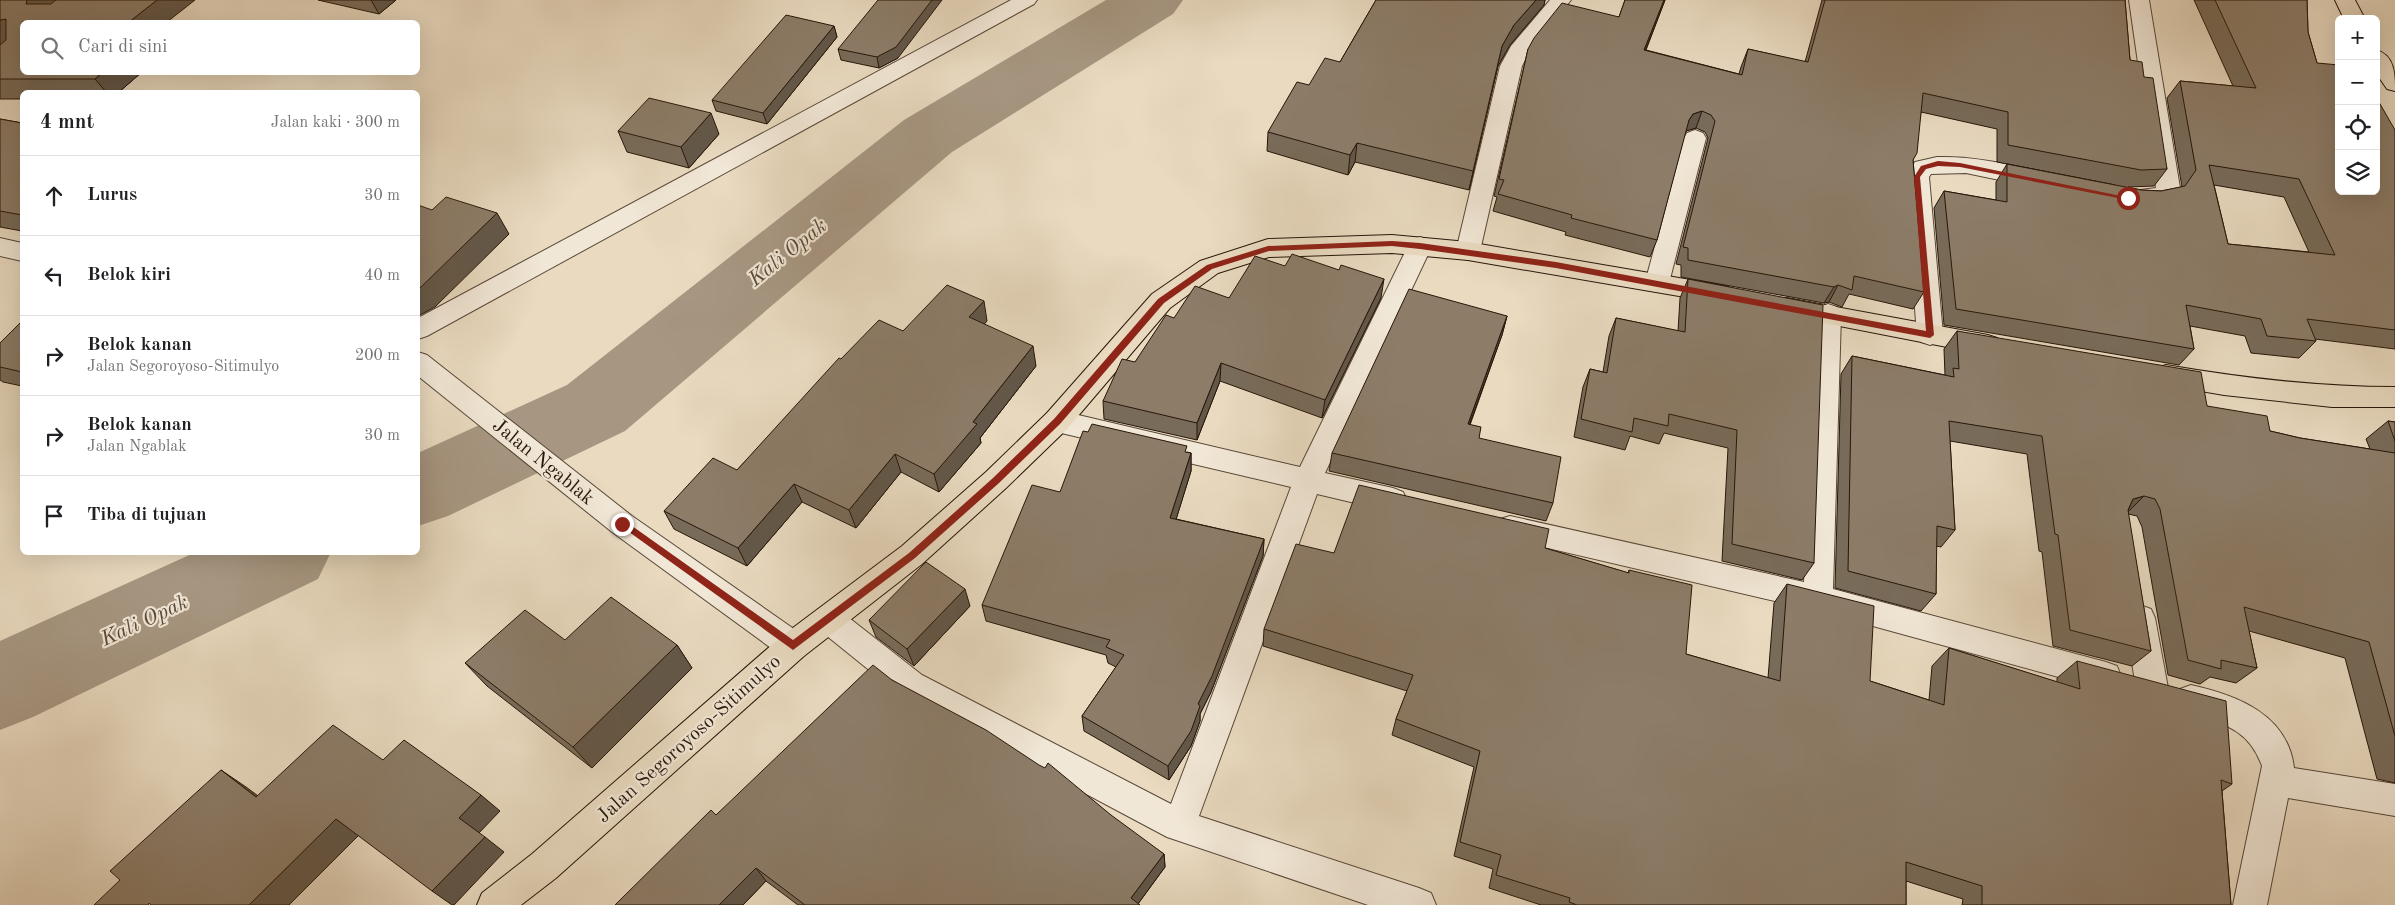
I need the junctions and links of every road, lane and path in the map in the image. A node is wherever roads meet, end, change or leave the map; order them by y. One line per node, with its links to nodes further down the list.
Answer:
1 (1027, 0): 17 (street)
2 (1561, 0): 13 (street)
3 (2139, 0): 10 (street)
4 (2345, 0): 5 (main road)
5 (2353, 15)
6 (2378, 60): 7 (main road)
7 (2395, 84)
8 (1695, 138): 15 (street)
9 (2063, 185): 18 (street)
10 (2109, 194)
11 (1420, 246): 13 (main road, Jalan Segoroyoso-Sitimulyo); 23 (main road, Jalan Segoroyoso-Sitimulyo); 24 (street)
12 (0, 247): 14 (street)
13 (1468, 251): 15 (main road, Jalan Segoroyoso-Sitimulyo)
14 (20, 252)
15 (1657, 283): 16 (main road, Jalan Segoroyoso-Sitimulyo)
16 (1828, 314): 18 (main road, Jalan Segoroyoso-Sitimulyo); 28 (street)
17 (420, 328)
18 (1930, 335): 19 (main road, Jalan Segoroyoso-Sitimulyo)
19 (2008, 348)
20 (426, 368): 30 (street, Jalan Ngablak)
21 (2146, 371): 22 (main road)
22 (2395, 398)
23 (1057, 422): 24 (street); 29 (main road, Jalan Segoroyoso-Sitimulyo)
24 (1308, 480): 25 (street); 34 (street)
25 (1422, 507)
26 (1479, 520): 28 (street)
27 (2136, 593): 31 (street)
28 (1818, 598): 31 (street)
29 (828, 619): 30 (main road, Jalan Segoroyoso-Sitimulyo); 34 (street)
30 (793, 646): 35 (main road, Jalan Segoroyoso-Sitimulyo)
31 (2152, 688): 32 (street)
32 (2274, 780): 33 (street); 37 (street)
33 (2395, 800)
34 (1179, 826): 36 (street)
35 (494, 905)
36 (1418, 905)
37 (2250, 905)

